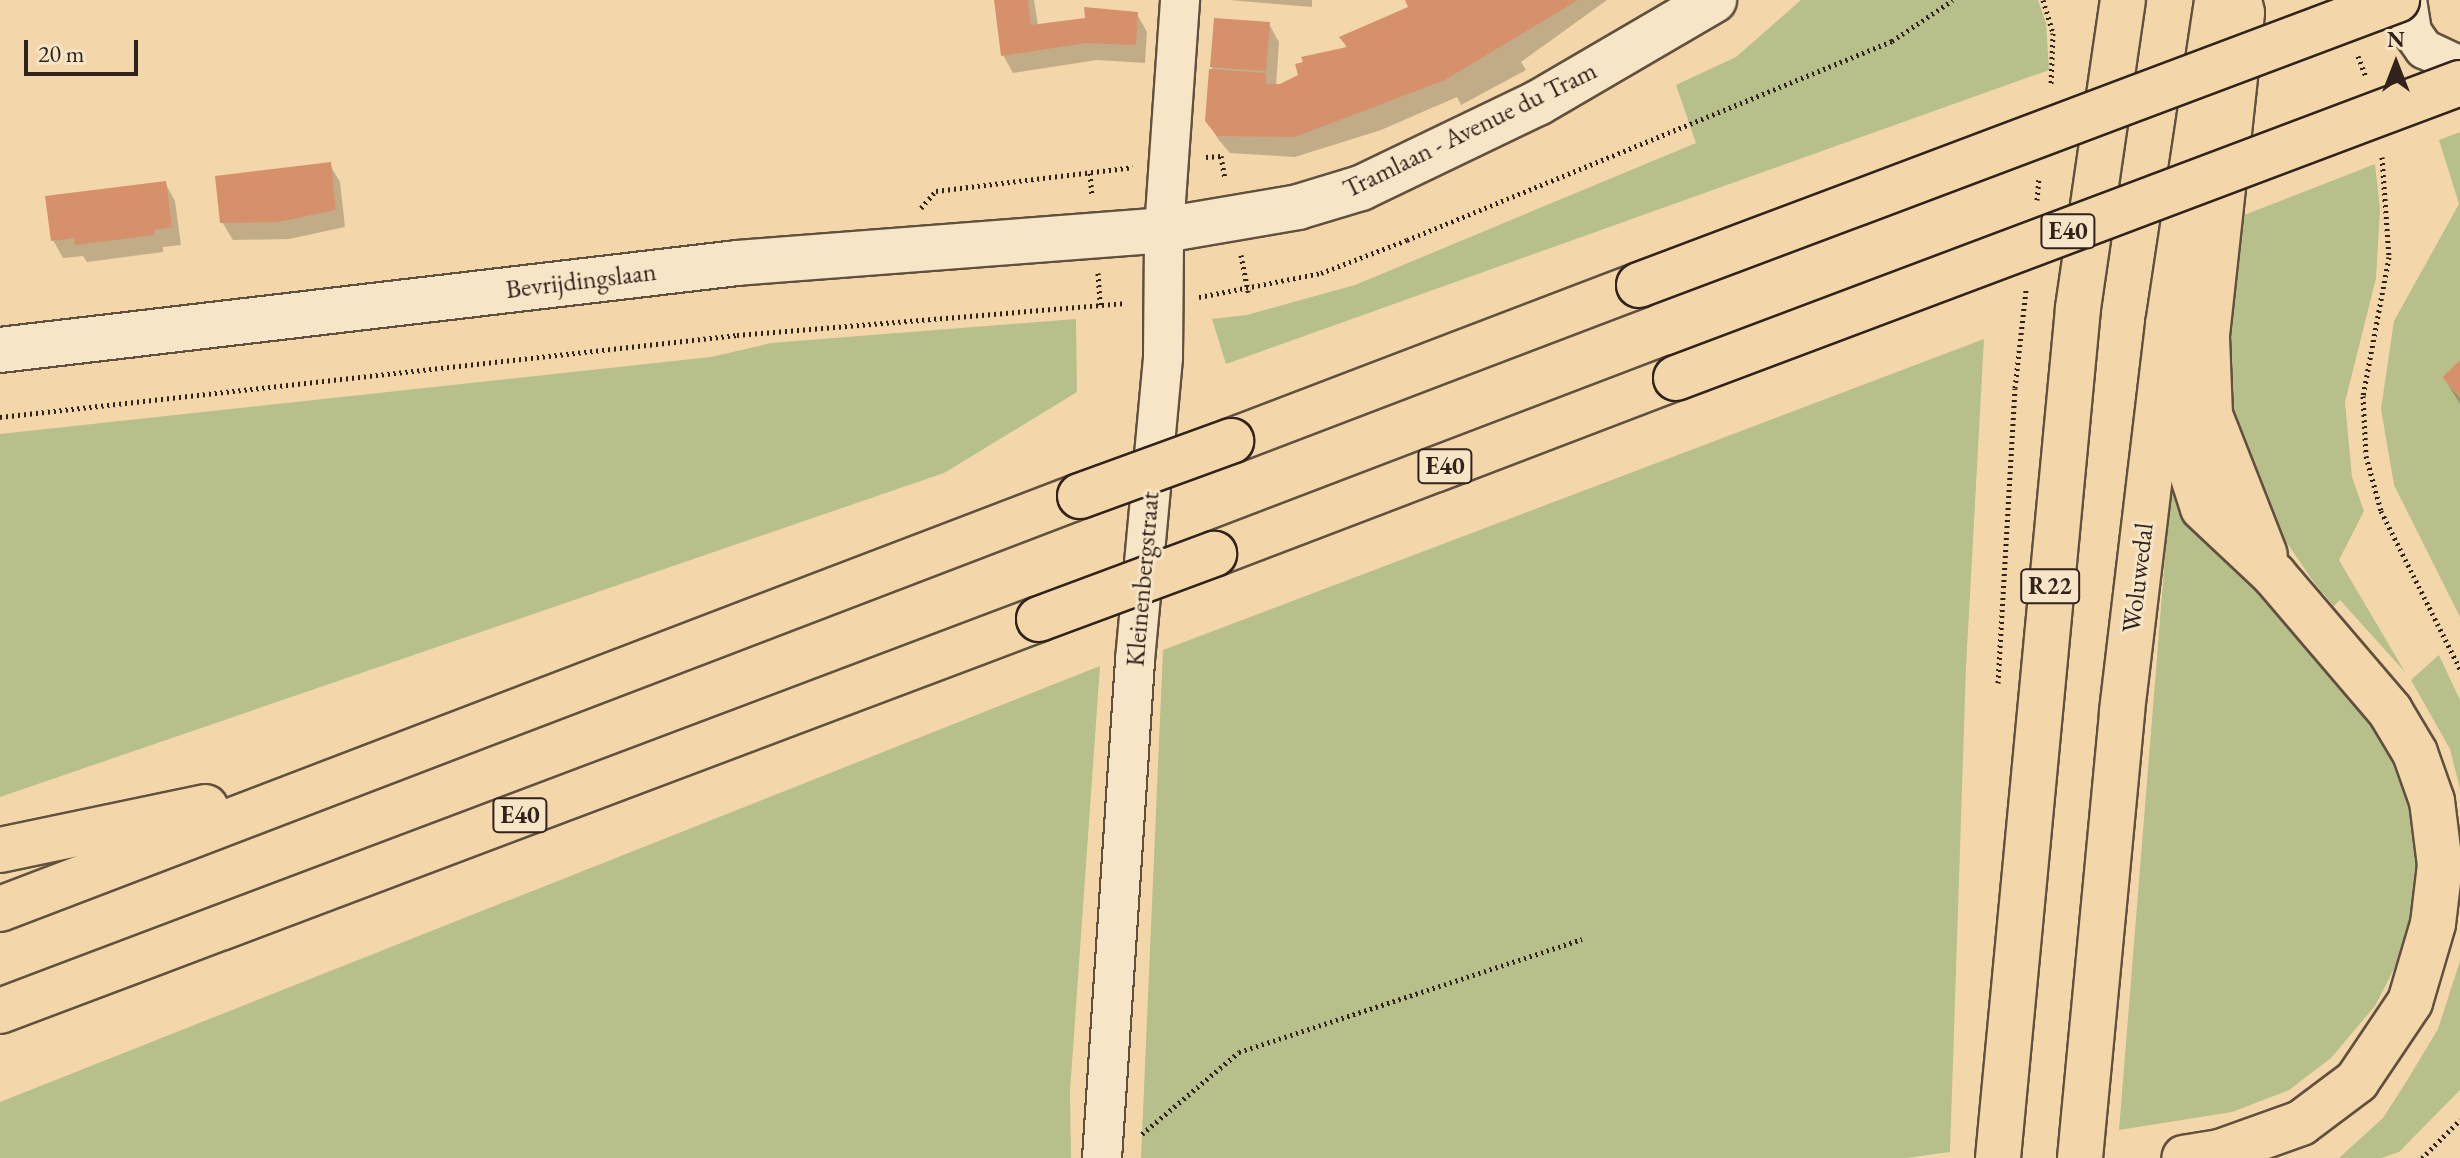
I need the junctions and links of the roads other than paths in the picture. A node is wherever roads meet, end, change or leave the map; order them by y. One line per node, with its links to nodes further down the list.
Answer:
1 (1180, 0): 10 (street, Kleinenbergstraat)
2 (1714, 0): 10 (street, Tramlaan - Avenue du Tram)
3 (2217, 0): 11 (highway, Woluwedal)
4 (2239, 0): 13 (highway)
5 (2397, 0): 14 (highway, bridge)
6 (2407, 0): 8 (street)
7 (2117, 5): 19 (highway, R22)
8 (2460, 66)
9 (2460, 83): 17 (highway, E40, bridge)
10 (1164, 230): 12 (street, Bevrijdingslaan); 18 (street, Kleinenbergstraat)
11 (2168, 325): 13 (highway); 20 (highway, Woluwedal)
12 (0, 350)
13 (2274, 575): 21 (highway)
14 (338, 779): 15 (highway); 16 (highway)
15 (0, 850)
16 (0, 909)
17 (0, 1011)
18 (1102, 1158)
19 (1998, 1158)
20 (2080, 1158)
21 (2184, 1158)

